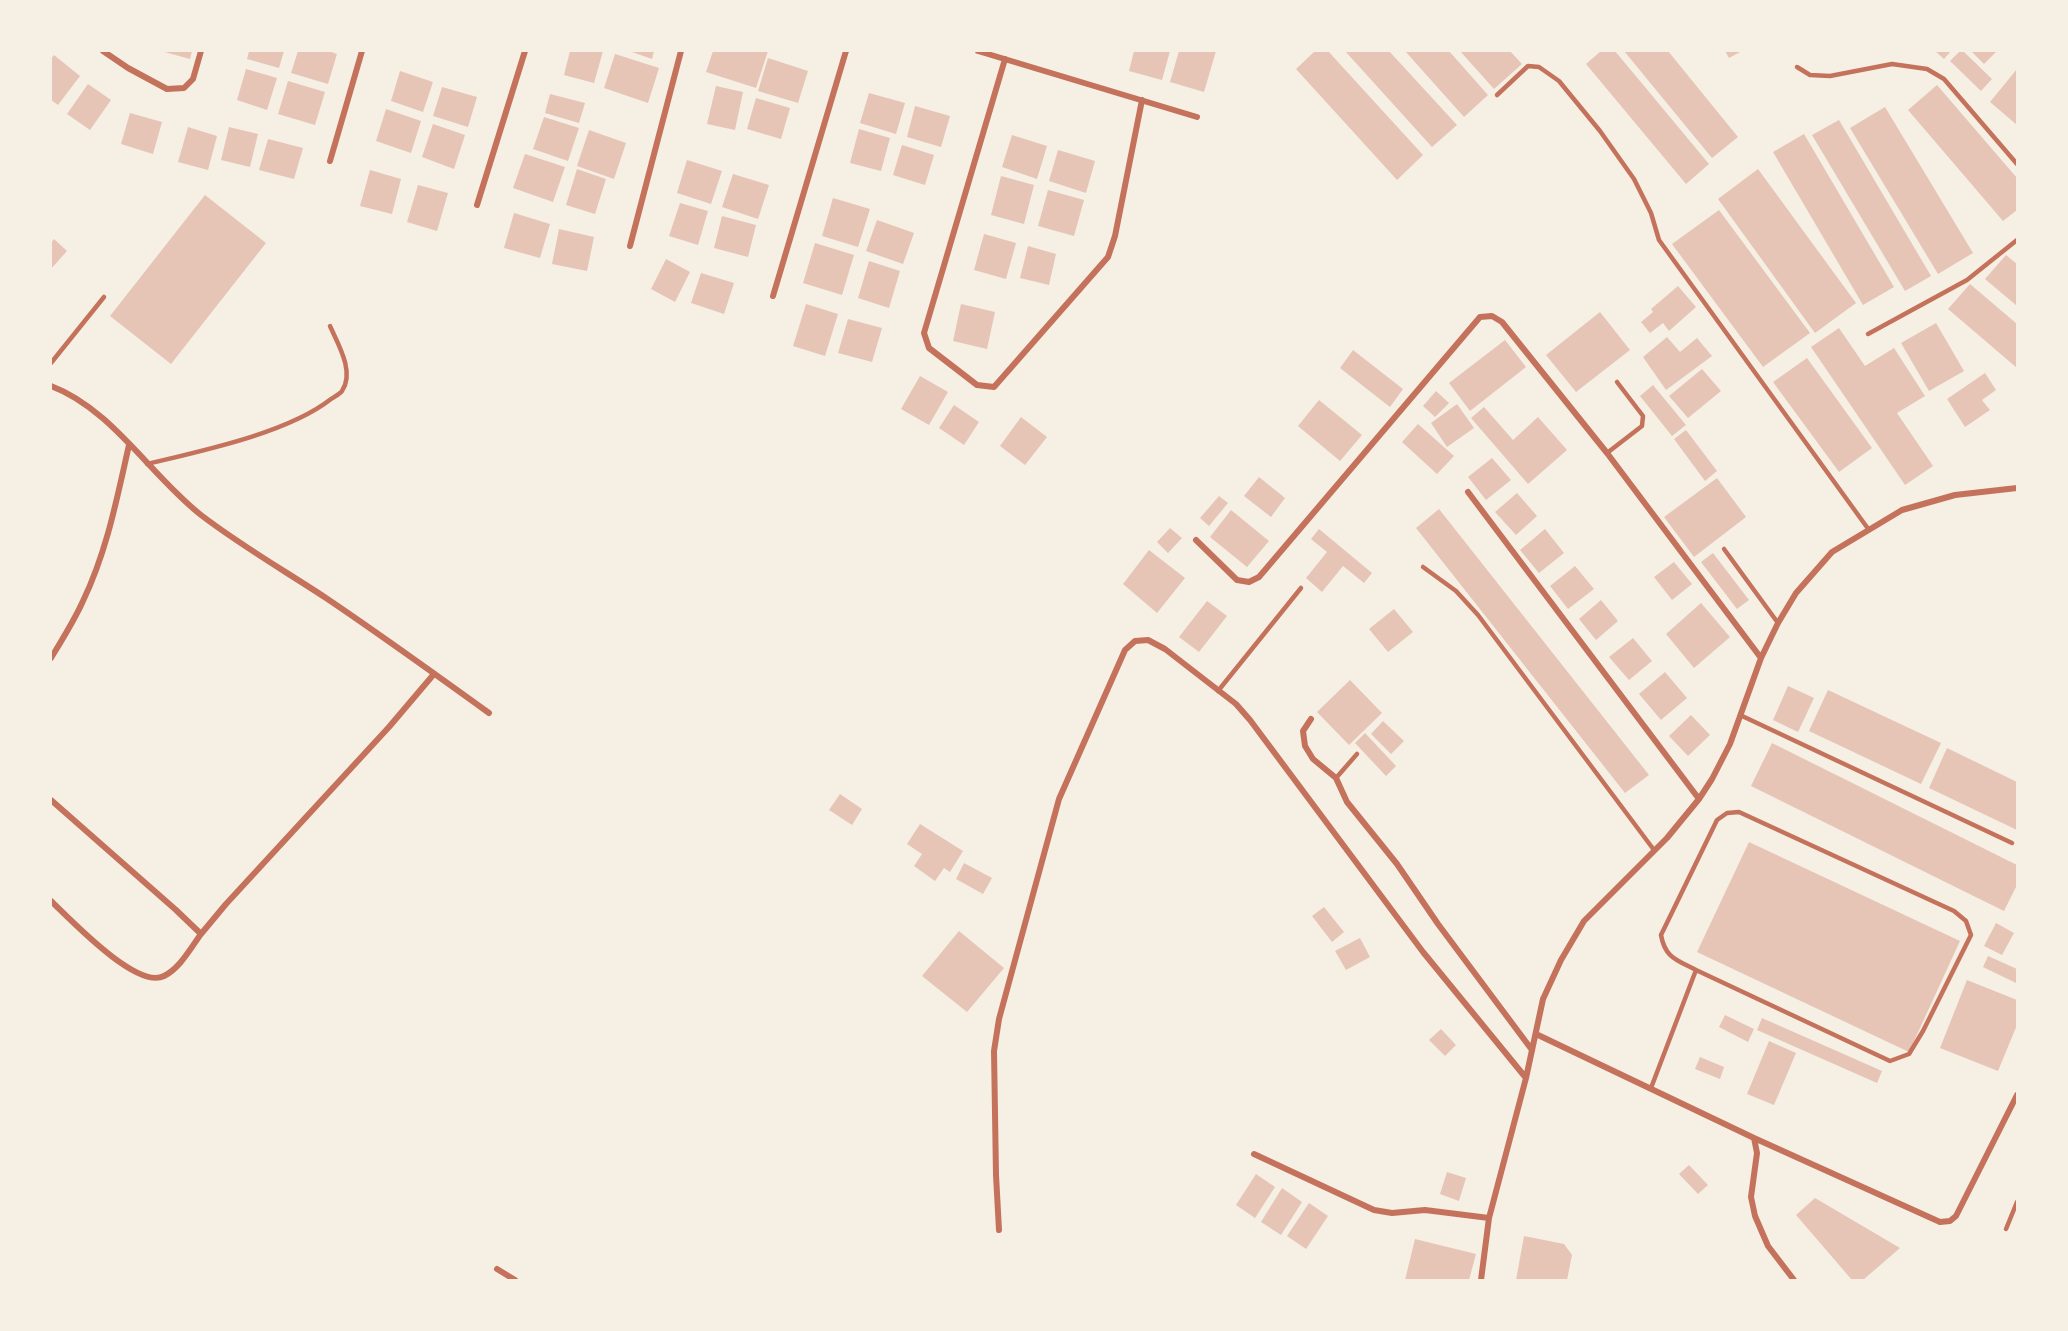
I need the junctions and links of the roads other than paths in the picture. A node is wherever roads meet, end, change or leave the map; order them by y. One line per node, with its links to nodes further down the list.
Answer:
1 (103, 51): 2 (street)
2 (201, 51)
3 (362, 51): 13 (street)
4 (525, 51): 15 (street)
5 (681, 51): 17 (street)
6 (846, 51): 18 (street)
7 (978, 51): 8 (street)
8 (1005, 59): 11 (street); 11 (street)
9 (1797, 67): 14 (lane)
10 (1497, 95): 30 (lane)
11 (1142, 100): 12 (street)
12 (1197, 117)
13 (330, 162)
14 (2017, 164)
15 (477, 205)
16 (2017, 240): 21 (lane)
17 (630, 246)
18 (773, 296)
19 (104, 297): 22 (lane)
20 (330, 326): 27 (lane)
21 (1868, 333)
22 (51, 363)
23 (1617, 382): 26 (lane)
24 (51, 386): 25 (street)
25 (129, 445): 27 (street); 36 (street)
26 (1607, 453): 31 (street); 37 (street)
27 (147, 464): 38 (street)
28 (2017, 488): 30 (street)
29 (1468, 492): 45 (street)
30 (1869, 530): 35 (street)
31 (1196, 540)
32 (1724, 549): 35 (lane)
33 (1423, 567): 48 (lane)
34 (1301, 588): 39 (lane)
35 (1778, 623): 37 (street)
36 (51, 658)
37 (1761, 658): 41 (street)
38 (434, 674): 40 (street); 50 (street)
39 (1218, 690): 54 (street); 62 (street)
40 (489, 713)
41 (1740, 715): 45 (street); 47 (lane)
42 (1311, 719): 44 (street)
43 (1357, 754): 44 (lane)
44 (1336, 778): 53 (street)
45 (1699, 799): 48 (street)
46 (51, 800): 50 (street)
47 (2012, 843)
48 (1654, 850): 52 (street)
49 (51, 901): 50 (street)
50 (201, 934)
51 (1696, 970): 51 (lane); 55 (lane)
52 (1536, 1034): 53 (street); 55 (street)
53 (1532, 1050): 54 (street)
54 (1526, 1078): 60 (street)
55 (1651, 1088): 57 (street)
56 (2017, 1095): 57 (street)
57 (1755, 1138): 66 (street)
58 (1254, 1154): 60 (street)
59 (2017, 1202): 61 (lane)
60 (1489, 1218): 65 (street)
61 (2006, 1229)
62 (999, 1230)
63 (497, 1269): 64 (street)
64 (515, 1280)
65 (1481, 1280)
66 (1794, 1280)

